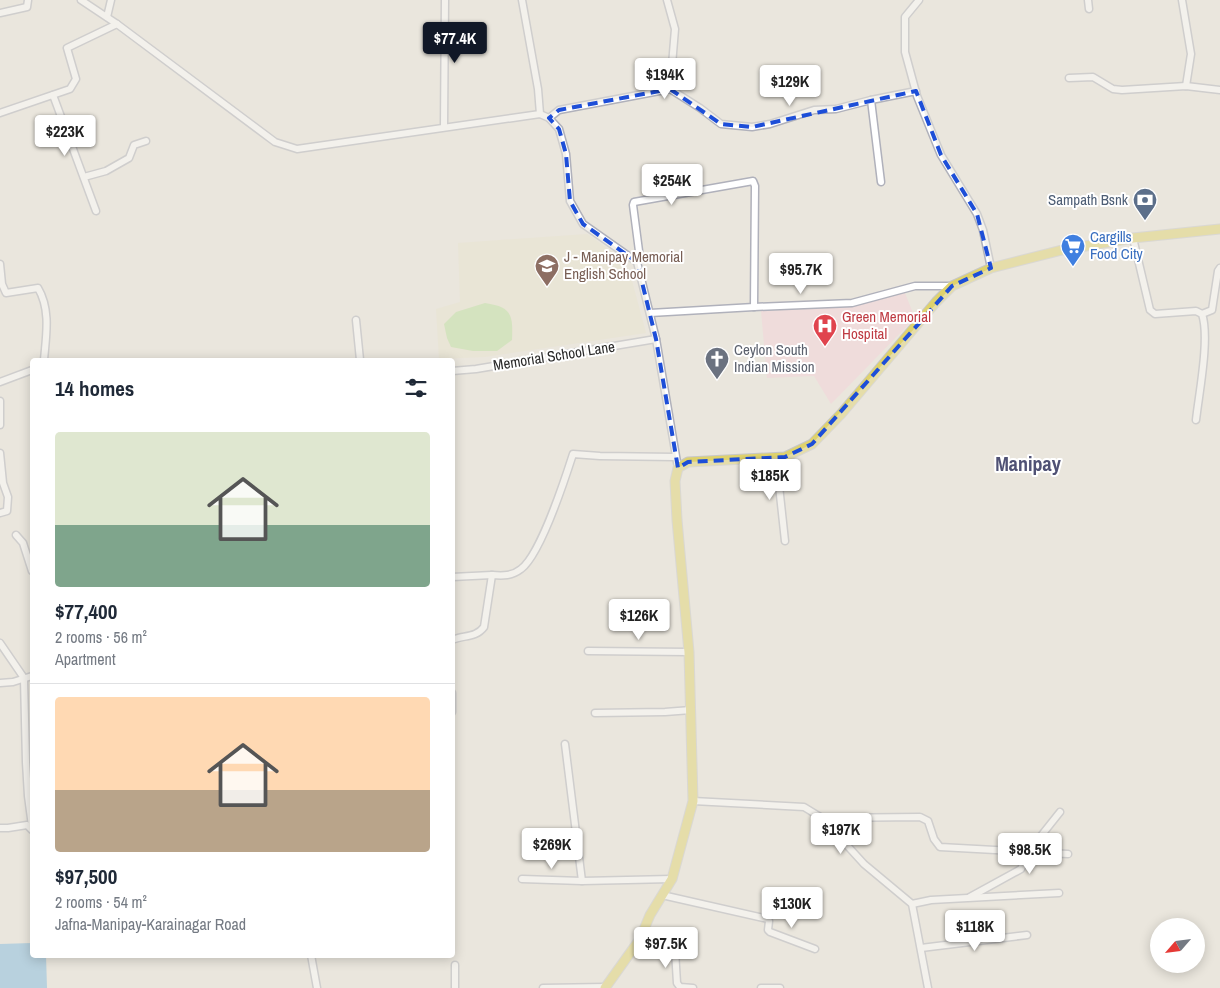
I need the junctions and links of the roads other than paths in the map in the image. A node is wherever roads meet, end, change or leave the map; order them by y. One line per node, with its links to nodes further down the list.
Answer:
1 (28, 0): 11 (street)
2 (81, 0): 12 (street)
3 (111, 0): 12 (street)
4 (445, 0): 24 (street)
5 (522, 0): 22 (street)
6 (667, 0): 16 (street)
7 (919, 0): 18 (street)
8 (1088, 0): 10 (street)
9 (1182, 0): 15 (street)
10 (1089, 9)
11 (0, 13)
12 (107, 17): 13 (street)
13 (117, 24): 19 (street); 24 (street)
14 (1069, 78): 15 (street)
15 (1186, 86): 17 (street)
16 (670, 89): 20 (street); 23 (street)
17 (1220, 90)
18 (916, 91): 20 (street); 33 (street)
19 (53, 95): 21 (street); 26 (street)
20 (872, 100): 27 (street)
21 (0, 113)
22 (540, 114): 23 (street); 24 (street)
23 (549, 118): 31 (street)
24 (444, 127)
25 (146, 141): 26 (street)
26 (84, 177): 28 (street)
27 (881, 182)
28 (96, 211)
29 (1220, 229): 30 (main road)
30 (1133, 238): 33 (main road); 38 (street)
31 (637, 262): 36 (street); 37 (street)
32 (0, 264): 41 (street)
33 (991, 268): 35 (main road)
34 (1220, 268): 38 (street)
35 (952, 286): 36 (street); 51 (main road)
36 (754, 307): 37 (street)
37 (650, 313): 40 (street)
38 (1202, 314): 47 (street)
39 (356, 320): 42 (street)
40 (656, 339): 44 (street, Memorial School Lane); 50 (street)
41 (44, 358)
42 (360, 358)
43 (30, 371): 45 (street)
44 (455, 371)
45 (0, 382)
46 (0, 402): 48 (street)
47 (1196, 420)
48 (0, 424)
49 (0, 453): 53 (street)
50 (675, 457): 52 (street); 57 (street)
51 (776, 458): 52 (main road); 55 (street)
52 (678, 468): 62 (main road)
53 (0, 513)
54 (16, 535): 56 (street)
55 (785, 541)
56 (30, 565)
57 (492, 575): 58 (street); 59 (street)
58 (455, 577)
59 (455, 639)
60 (0, 643): 64 (street)
61 (588, 650): 62 (street)
62 (689, 652): 66 (main road)
63 (30, 676): 64 (street)
64 (24, 678): 65 (street); 70 (street)
65 (0, 683)
66 (691, 710): 67 (street); 69 (main road)
67 (595, 713)
68 (564, 744): 79 (street)
69 (693, 801): 72 (street); 77 (main road)
70 (30, 811)
71 (1060, 812): 75 (street)
72 (822, 818): 75 (street); 83 (street)
73 (0, 828): 74 (street)
74 (30, 828)
75 (1029, 851): 76 (street); 82 (street)
76 (1068, 854)
77 (672, 879): 79 (street); 81 (main road)
78 (522, 880): 79 (street)
79 (582, 881)
80 (1059, 893): 82 (street)
81 (662, 895): 85 (main road); 87 (street)
82 (967, 899): 83 (street)
83 (912, 904): 86 (street)
84 (1027, 935): 86 (street)
85 (640, 939): 93 (main road); 94 (street)
86 (921, 948): 97 (street)
87 (815, 949)
88 (312, 958): 90 (street)
89 (455, 965): 91 (street)
90 (317, 988)
91 (455, 988)
92 (543, 988): 93 (street)
93 (605, 988)
94 (693, 988)
95 (761, 988): 96 (street)
96 (780, 988)
97 (928, 988)

